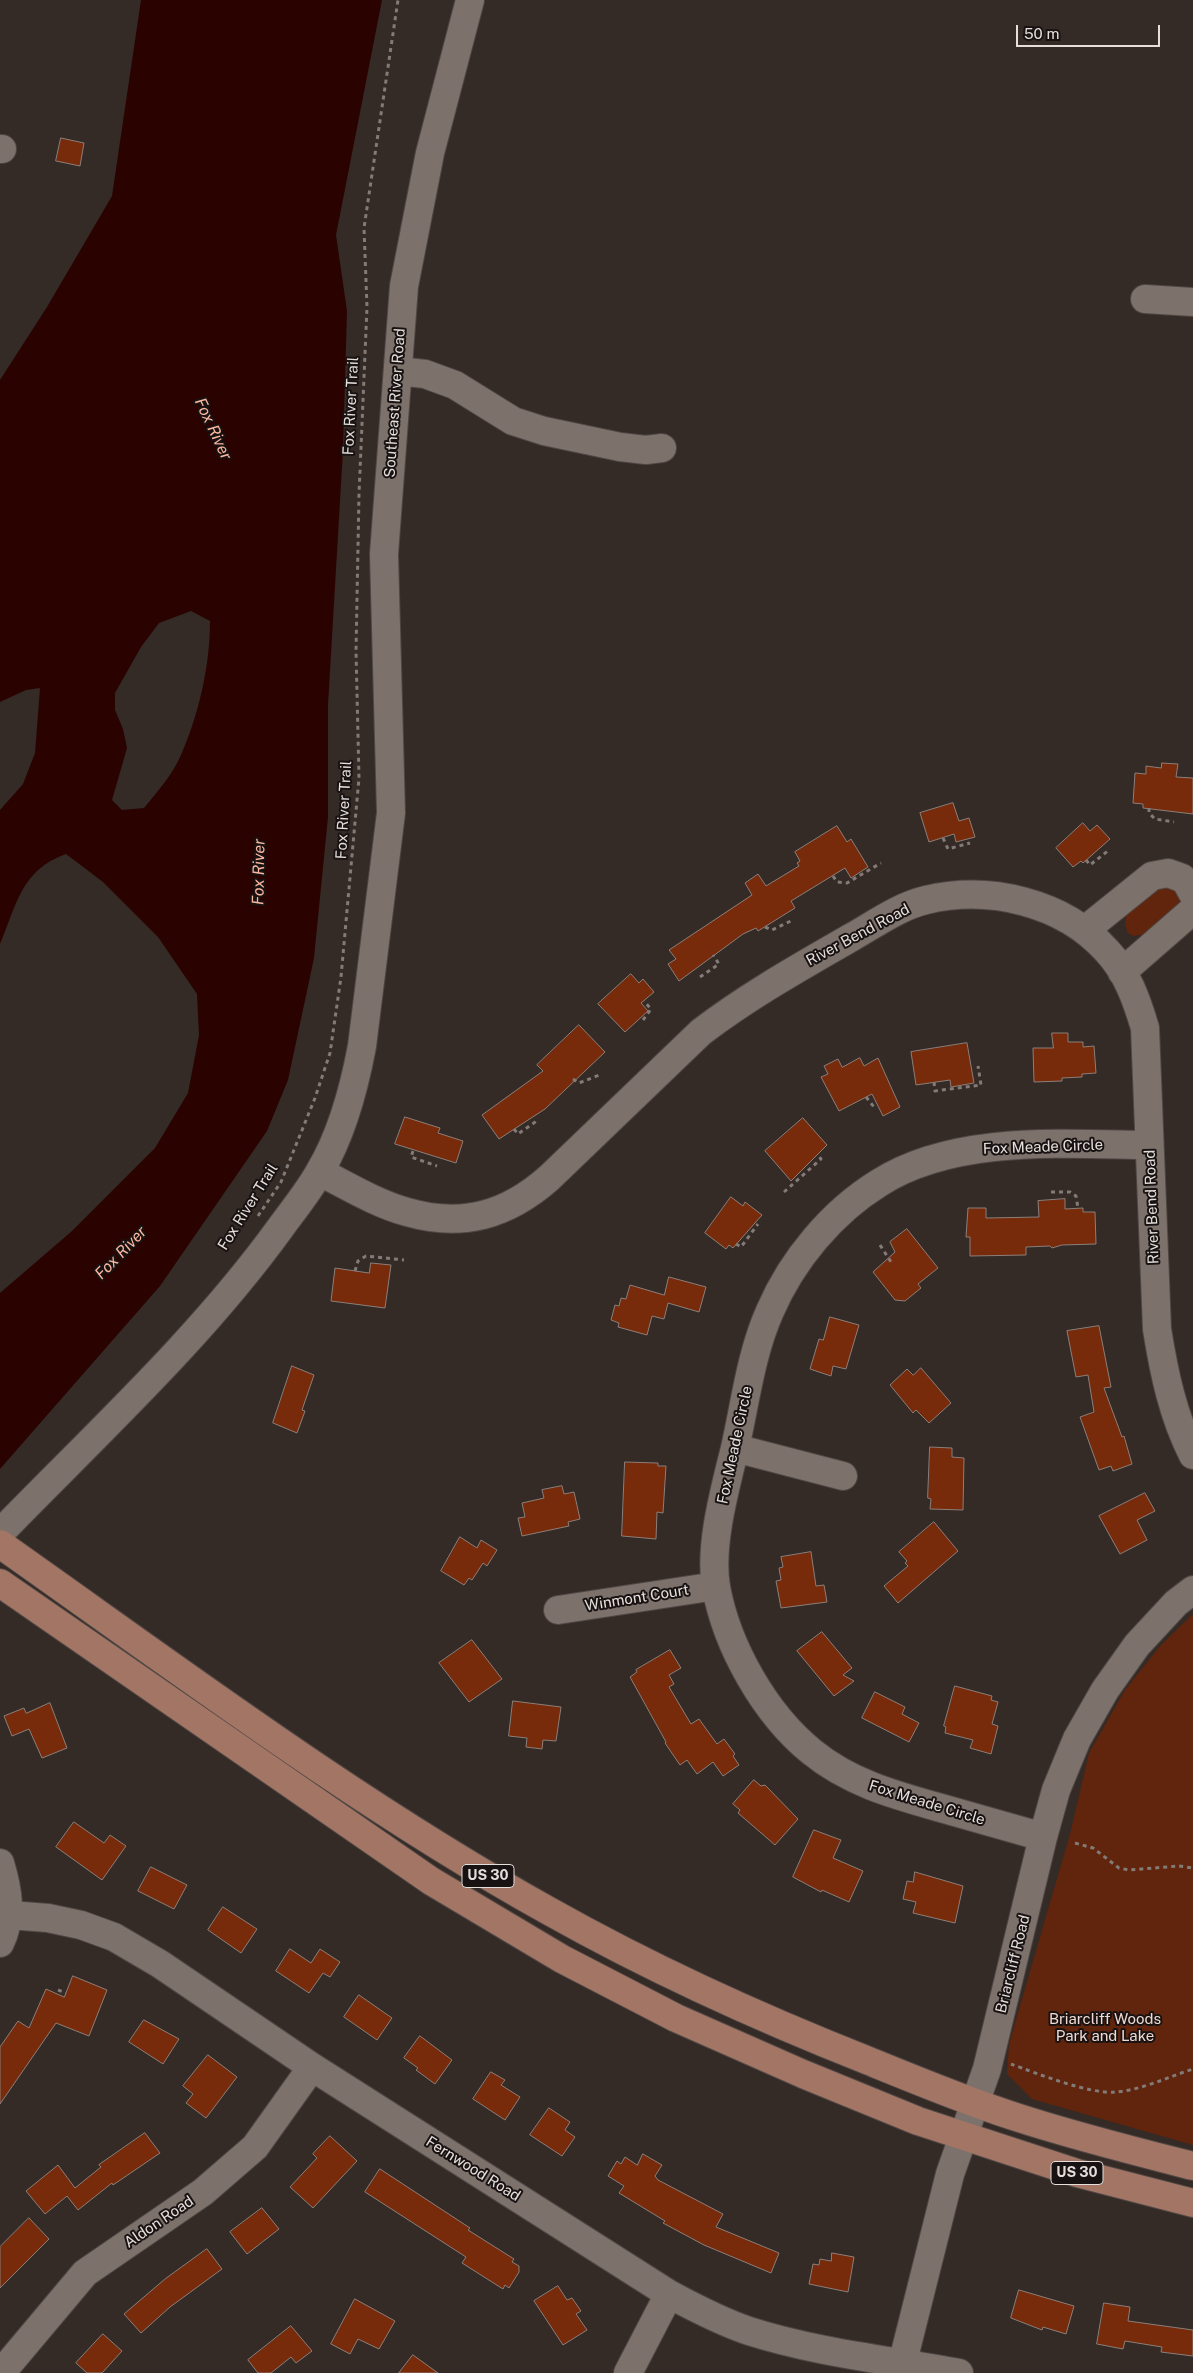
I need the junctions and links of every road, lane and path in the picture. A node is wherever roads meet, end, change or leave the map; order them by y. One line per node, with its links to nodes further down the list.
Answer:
1 (398, 0): 41 (path, Fox River Trail)
2 (470, 0): 5 (street, Southeast River Road)
3 (1145, 299): 4 (street)
4 (1193, 302)
5 (398, 371): 6 (street); 37 (street, Southeast River Road)
6 (662, 448)
7 (1149, 808): 8 (path)
8 (1174, 822)
9 (943, 838): 10 (path)
10 (970, 843)
11 (1109, 850): 12 (path)
12 (1086, 860)
13 (881, 864): 14 (path)
14 (833, 876)
15 (1193, 894): 19 (street)
16 (1193, 910): 21 (street)
17 (793, 920): 18 (path)
18 (765, 927)
19 (1085, 930): 21 (street, River Bend Road); 37 (street, River Bend Road)
20 (713, 955): 22 (path)
21 (1122, 972): 33 (street, River Bend Road)
22 (700, 977)
23 (644, 1001): 24 (path)
24 (642, 1020)
25 (978, 1066): 28 (path)
26 (602, 1074): 27 (path)
27 (573, 1079)
28 (934, 1082)
29 (866, 1097): 30 (path)
30 (874, 1107)
31 (538, 1120): 32 (path)
32 (514, 1129)
33 (1149, 1145): 48 (street, Fox Meade Circle); 49 (street, River Bend Road)
34 (413, 1152): 36 (path)
35 (818, 1155): 38 (path)
36 (437, 1166)
37 (320, 1172): 51 (street, Southeast River Road)
38 (784, 1192)
39 (1051, 1192): 40 (path)
40 (1078, 1208)
41 (253, 1223)
42 (758, 1224): 43 (path)
43 (736, 1244)
44 (880, 1245): 46 (path)
45 (404, 1260): 47 (path)
46 (891, 1262)
47 (355, 1271)
48 (735, 1448): 50 (street); 54 (street, Fox Meade Circle)
49 (1193, 1455)
50 (843, 1476)
51 (0, 1533)
52 (0, 1544): 68 (main road, US 30)
53 (0, 1583): 69 (main road, US 30)
54 (716, 1586): 56 (street, Winmont Court); 57 (street, Fox Meade Circle)
55 (1193, 1590): 57 (street, Briarcliff Road)
56 (558, 1610)
57 (1042, 1837): 68 (street, Briarcliff Road)
58 (1075, 1843): 60 (path)
59 (0, 1862): 61 (street)
60 (1193, 1868)
61 (9, 1915): 62 (street); 66 (street, Fernwood Road)
62 (0, 1943)
63 (58, 1990): 64 (path)
64 (66, 1993)
65 (1010, 2064): 67 (path)
66 (312, 2067): 72 (street, Fernwood Road); 74 (street, Aldon Road)
67 (1193, 2069)
68 (974, 2103): 69 (street, Briarcliff Road); 70 (main road, US 30)
69 (962, 2136): 71 (main road, US 30); 73 (street, Briarcliff Road)
70 (1193, 2166)
71 (1193, 2203)
72 (670, 2294): 73 (street, Fernwood Road); 75 (street)
73 (901, 2368): 76 (street, Fernwood Road)
74 (1, 2373)
75 (628, 2373)
76 (959, 2373)

